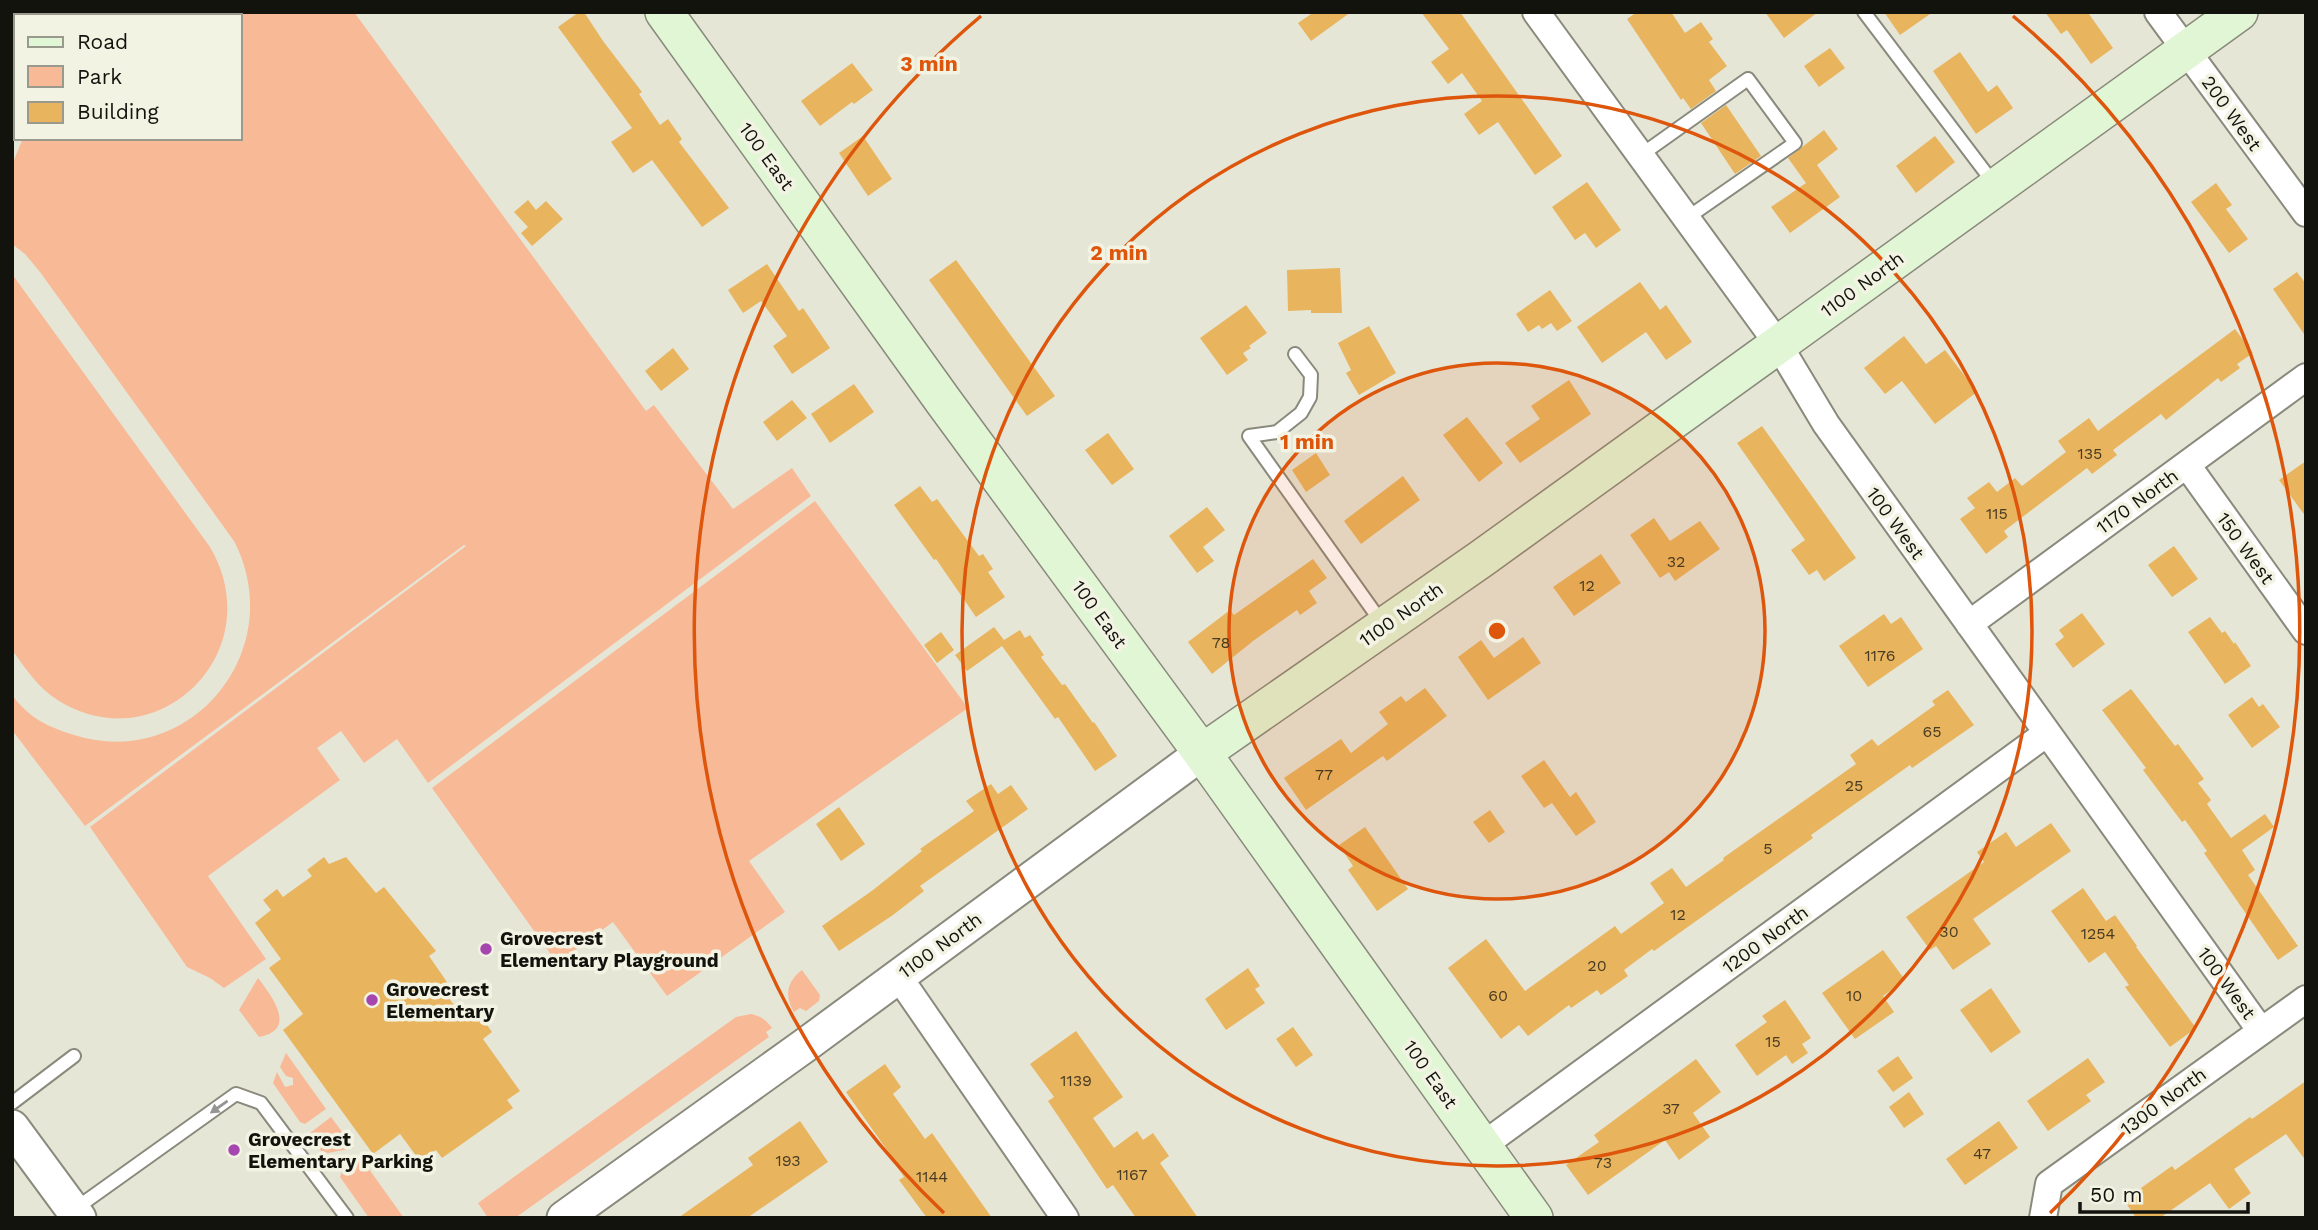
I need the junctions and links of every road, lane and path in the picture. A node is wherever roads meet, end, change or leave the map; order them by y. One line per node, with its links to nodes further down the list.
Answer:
1 (663, 12): 19 (main road, 100 East)
2 (1536, 12): 7 (street, 100 West)
3 (1864, 12): 8 (lane)
4 (2158, 12): 6 (street, 200 West)
5 (2239, 12): 6 (main road, 1100 North)
6 (2186, 50): 8 (main road, 1100 North); 9 (street, 200 West)
7 (1641, 155): 10 (street, 100 West); 10 (lane)
8 (1996, 187): 11 (main road, 1100 North)
9 (2306, 213)
10 (1687, 218): 11 (street, 100 West)
11 (1778, 344): 15 (street, 100 West); 16 (main road, 1100 North)
12 (1295, 354): 16 (lane)
13 (2306, 377): 14 (street, 1170 North)
14 (2187, 465): 15 (street, 1170 North); 17 (street, 150 West)
15 (1969, 624): 18 (street, 100 West)
16 (1384, 626): 19 (main road, 1100 North)
17 (2306, 631)
18 (2047, 733): 22 (street, 100 West); 26 (street, 1200 North)
19 (1202, 753): 20 (street, 1100 North); 26 (main road, 100 East)
20 (898, 976): 29 (street, 1100 North); 30 (street)
21 (2306, 999): 22 (street, 1300 North)
22 (2261, 1031): 32 (street, 1300 North)
23 (74, 1056): 24 (lane)
24 (12, 1103)
25 (12, 1127): 27 (street)
26 (1482, 1146): 31 (main road, 100 East)
27 (76, 1214): 28 (lane, one-way to 27)
28 (346, 1218)
29 (564, 1218)
30 (1065, 1218)
31 (1534, 1218)
32 (2043, 1218)

